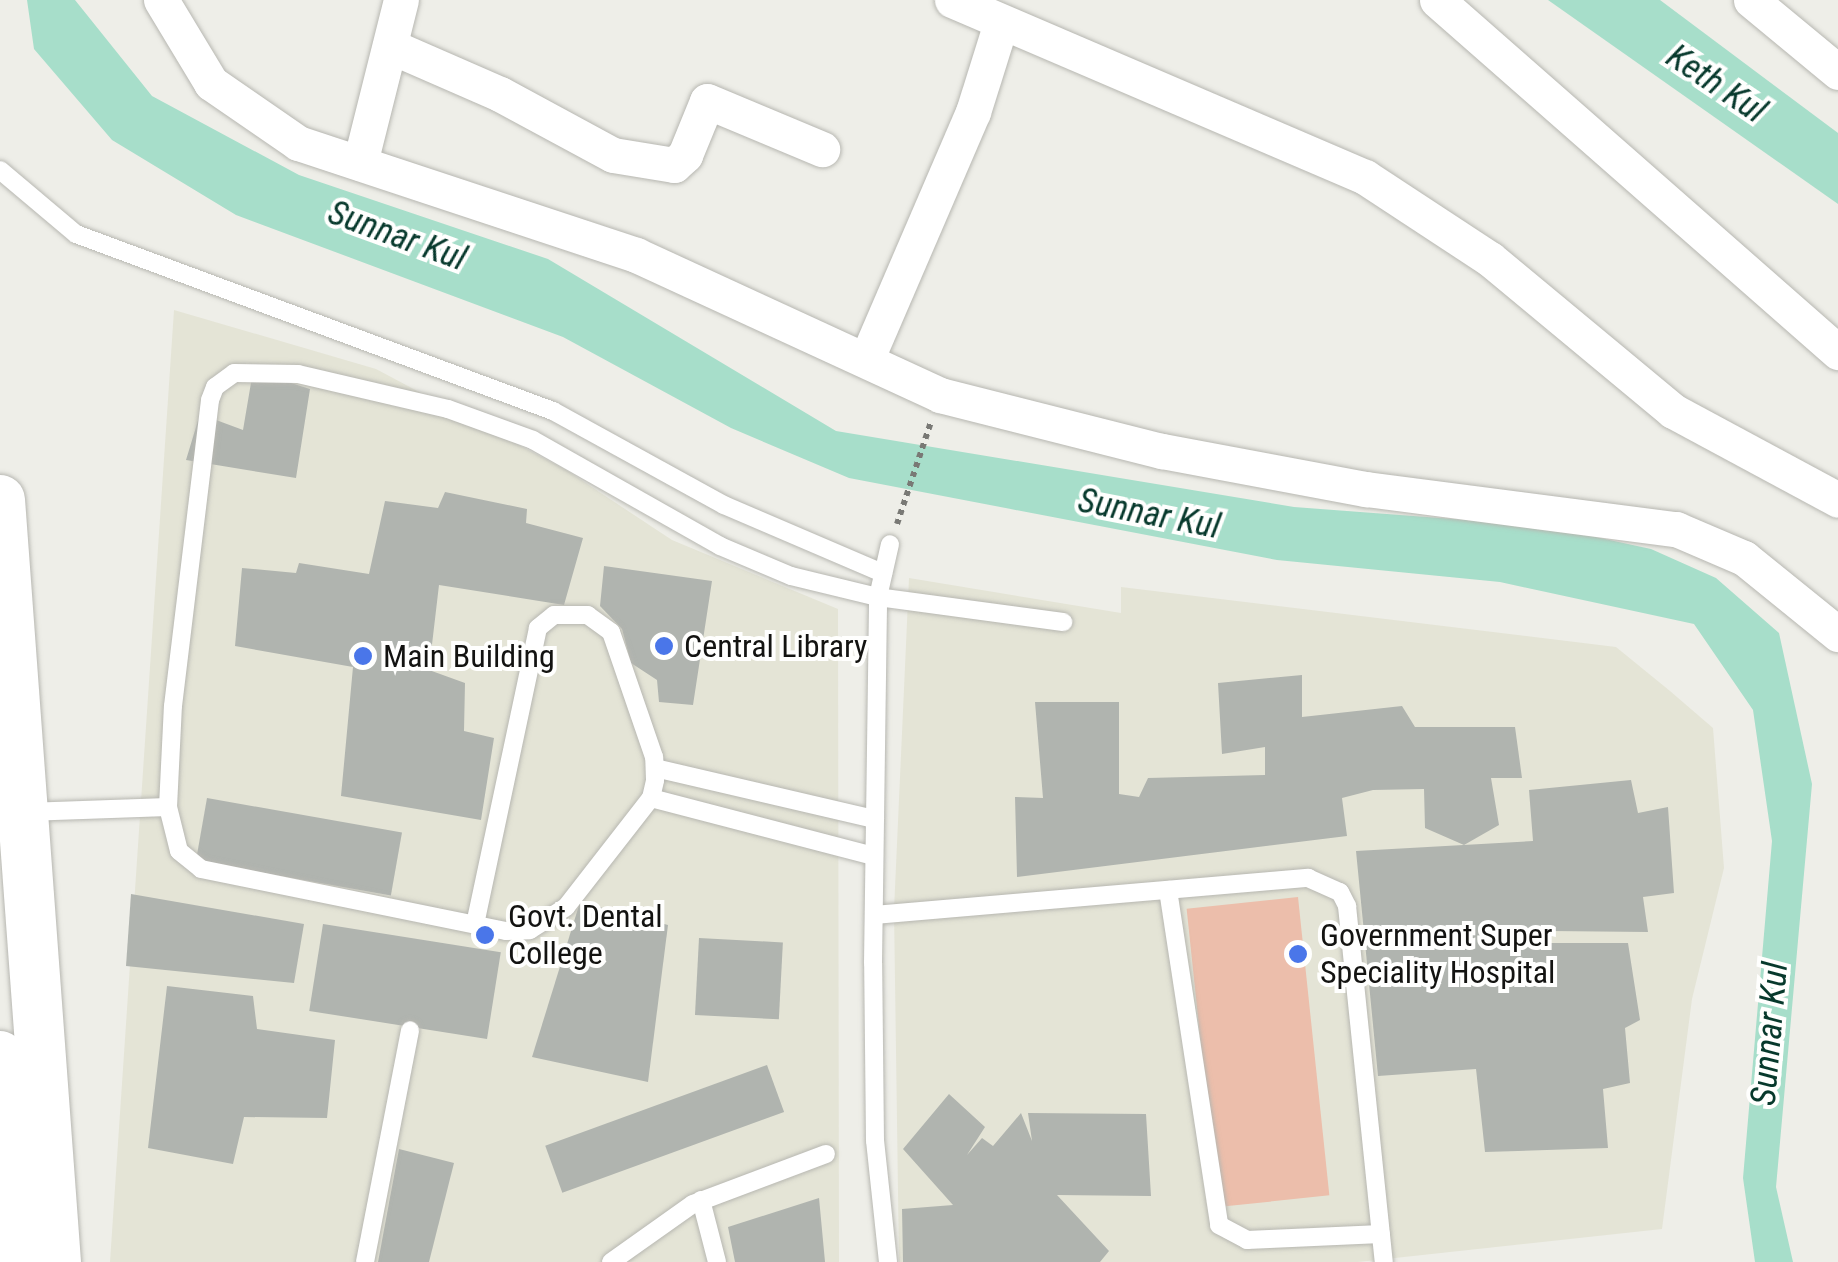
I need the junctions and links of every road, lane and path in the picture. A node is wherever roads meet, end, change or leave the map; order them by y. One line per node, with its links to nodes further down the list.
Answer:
1 (161, 0): 10 (street)
2 (401, 0): 7 (street)
3 (952, 0): 6 (street)
4 (1437, 0): 12 (street)
5 (1751, 0): 8 (street)
6 (1000, 26): 13 (street); 16 (street)
7 (390, 46): 9 (street); 10 (street)
8 (1838, 72)
9 (822, 149)
10 (360, 163): 13 (street)
11 (0, 170): 18 (lane)
12 (1838, 352)
13 (867, 358): 21 (street)
14 (933, 416): 17 (path)
15 (0, 500): 25 (main road)
16 (1838, 500)
17 (890, 544): 18 (lane)
18 (883, 574): 19 (lane)
19 (878, 597): 20 (lane); 24 (lane); 26 (lane)
20 (1063, 622)
21 (1838, 634)
22 (655, 768): 23 (lane); 26 (lane); 30 (lane)
23 (651, 798): 27 (lane); 30 (lane)
24 (168, 808): 25 (lane); 30 (lane)
25 (22, 812): 37 (main road)
26 (875, 818): 27 (lane)
27 (874, 856): 29 (lane)
28 (1168, 890): 29 (lane); 35 (lane); 35 (lane)
29 (874, 915): 41 (lane)
30 (475, 924)
31 (410, 1030): 38 (lane)
32 (0, 1056): 36 (main road)
33 (826, 1154): 34 (lane)
34 (701, 1200): 39 (lane); 40 (lane)
35 (1381, 1234): 42 (lane)
36 (17, 1262)
37 (56, 1262)
38 (365, 1262)
39 (612, 1262)
40 (717, 1262)
41 (888, 1262)
42 (1384, 1262)

